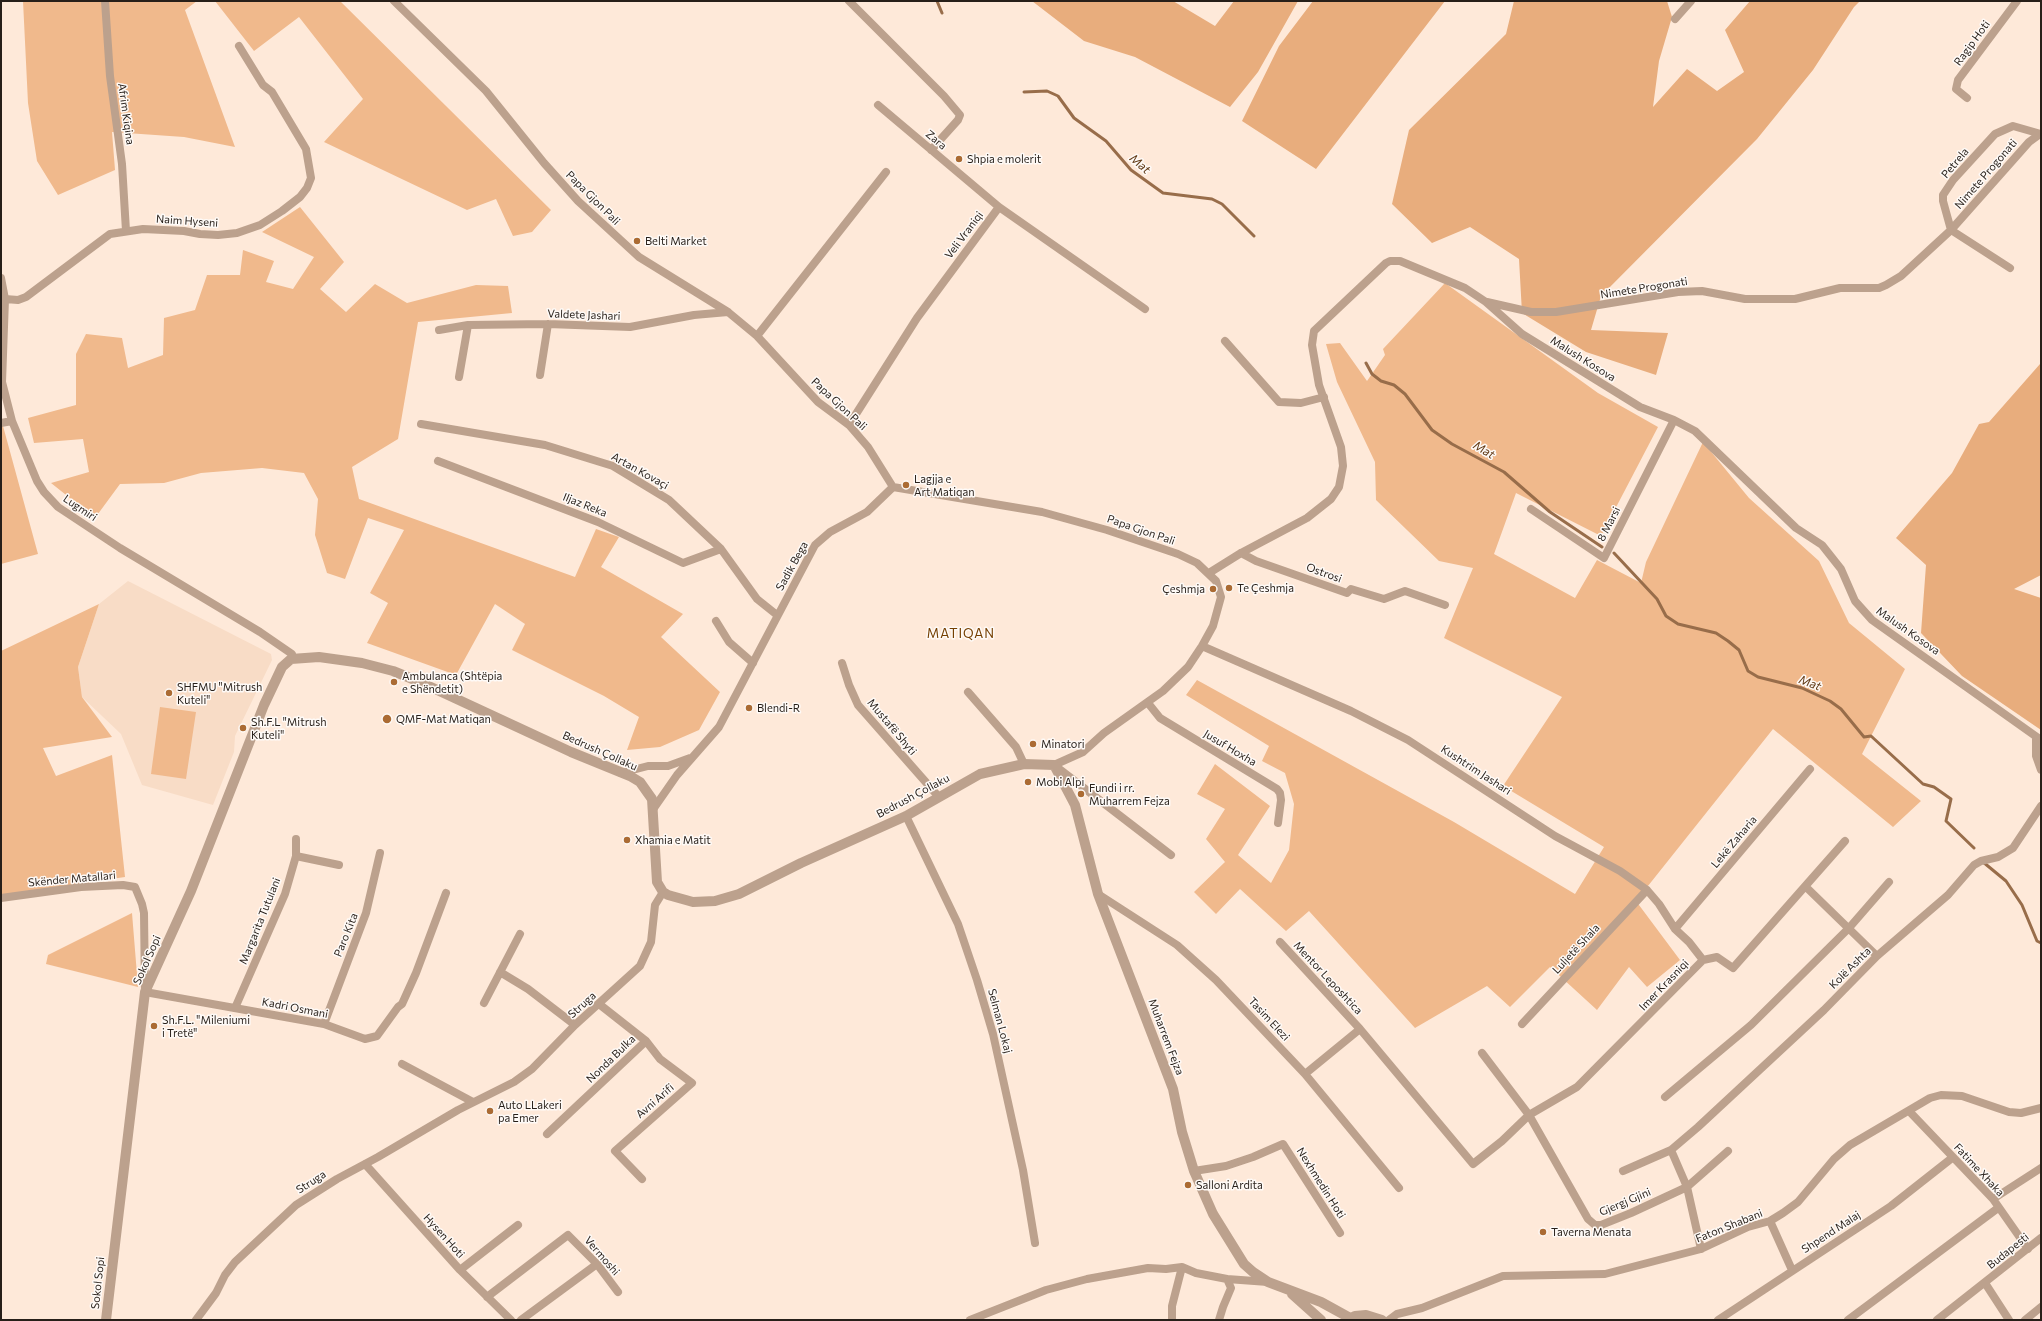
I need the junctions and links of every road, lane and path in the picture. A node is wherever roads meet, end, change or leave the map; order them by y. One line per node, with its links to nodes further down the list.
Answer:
1 (106, 1): 15 (street, Afrim Kiqina)
2 (394, 1): 21 (street, Papa Gjon Pali)
3 (849, 1): 11 (street)
4 (1690, 1): 6 (street)
5 (2017, 1): 8 (street, Ragip Hoti)
6 (1675, 19)
7 (239, 46): 15 (street, Naim Hyseni)
8 (1966, 98)
9 (878, 105): 11 (street, Zara)
10 (2040, 134): 14 (street, Nimete Progonati); 14 (street, Petrela)
11 (931, 150): 13 (street, Zara)
12 (886, 172): 25 (street)
13 (999, 207): 20 (street, Veli Vraniqi); 34 (street, Veli Vraniqi)
14 (1951, 230): 16 (street); 19 (street, Nimete Progonati)
15 (126, 231): 18 (street, Naim Hyseni)
16 (2010, 268)
17 (1, 278): 18 (street, Lugmiri)
18 (5, 299): 31 (street, Lugmiri)
19 (1486, 302): 29 (street, Malush Kosova); 30 (street, Malush Kosova)
20 (1145, 309)
21 (728, 312): 22 (street, Valdete Jashari); 25 (street, Papa Gjon Pali)
22 (548, 324): 23 (street, Valdete Jashari); 27 (street)
23 (468, 325): 24 (street, Valdete Jashari); 28 (street)
24 (439, 330)
25 (757, 336): 34 (street, Papa Gjon Pali)
26 (1225, 341): 29 (street)
27 (540, 375)
28 (458, 377)
29 (1324, 397): 39 (street, Malush Kosova)
30 (1674, 420): 37 (street, 8 Marsi); 50 (street, Malush Kosova)
31 (12, 421): 32 (street); 45 (street, Lugmiri)
32 (1, 423)
33 (421, 424): 38 (street, Artan Kovaçi)
34 (849, 425): 36 (street, Papa Gjon Pali)
35 (438, 462): 38 (street, Iljaz Reka)
36 (893, 487): 40 (street, Papa Gjon Pali); 42 (street, Sadik Bega)
37 (1531, 509)
38 (720, 549): 42 (street, Artan Kovaçi)
39 (1241, 553): 40 (street, Malush Kosova); 41 (street, Ostrosi)
40 (1209, 573): 44 (street, Papa Gjon Pali)
41 (1445, 605)
42 (777, 615): 46 (street, Sadik Bega)
43 (716, 621): 46 (street)
44 (1202, 646): 49 (street, Papa Gjon Pali); 70 (street, Kushtrim Jashari)
45 (291, 659): 56 (street, Bedrush Çollaku); 82 (street, Sokol Sopi)
46 (753, 663): 51 (street, Sadik Bega)
47 (842, 663): 57 (street, Mustafë Shyti)
48 (968, 692): 52 (street)
49 (1148, 703): 53 (street, Papa Gjon Pali); 61 (street, Jusuf Hoxha)
50 (2039, 738): 55 (street)
51 (691, 758): 56 (street, Sadik Bega); 59 (street, Sadik Bega)
52 (1024, 764): 53 (street, Bedrush Çollaku); 57 (street, Bedrush Çollaku)
53 (1054, 765): 65 (street); 73 (street, Muharrem Fejza)
54 (1810, 769): 76 (street, Lekë Zaharia)
55 (2041, 770)
56 (622, 773): 59 (street, Bedrush Çollaku)
57 (938, 796): 60 (street, Bedrush Çollaku)
58 (2041, 806): 79 (street, Kolë Ashta)
59 (654, 808): 71 (street, Bedrush Çollaku)
60 (906, 816): 71 (street, Bedrush Çollaku); 116 (street, Selman Lokaj)
61 (1278, 822)
62 (296, 839): 66 (street, Margarita Tutulani)
63 (1844, 841): 69 (street, Imer Krasniqi)
64 (380, 853): 86 (street, Paro Kita)
65 (1171, 855)
66 (296, 856): 67 (street); 85 (street, Margarita Tutulani)
67 (339, 865)
68 (1889, 882): 75 (street)
69 (1806, 886): 75 (street); 80 (street, Imer Krasniqi)
70 (1647, 890): 76 (street, Kushtrim Jashari); 87 (street, Luljetë Shala)
71 (664, 892): 84 (street, Struga)
72 (446, 894): 86 (street, Kadri Osmani)
73 (1098, 894): 93 (street, Tasim Elezi); 105 (street, Muharrem Fejza)
74 (1, 898): 82 (street, Skënder Matallari)
75 (1849, 928): 79 (street); 94 (street)
76 (1675, 929): 80 (street, Kushtrim Jashari)
77 (520, 934): 81 (street)
78 (1280, 942): 89 (street, Mentor Leposhtica)
79 (1877, 956): 100 (street, Kolë Ashta)
80 (1703, 960): 98 (street, Imer Krasniqi)
81 (500, 972): 83 (street); 88 (street)
82 (145, 992): 85 (street, Kadri Osmani); 131 (street, Sokol Sopi)
83 (484, 1002)
84 (599, 1004): 88 (street, Struga); 90 (street, Nonda Bulka)
85 (235, 1008): 86 (street, Kadri Osmani)
86 (324, 1024)
87 (1522, 1024)
88 (575, 1025): 95 (street, Struga)
89 (1360, 1028): 93 (street); 98 (street, Imer Krasniqi)
90 (646, 1041): 99 (street, Nonda Bulka); 107 (street, Avni Arifi)
91 (1482, 1053): 98 (street)
92 (402, 1064): 95 (street)
93 (1304, 1074): 109 (street, Tasim Elezi)
94 (1664, 1097)
95 (473, 1102): 103 (street, Struga)
96 (2041, 1108): 97 (street, Faton Shabani)
97 (1909, 1111): 102 (street, Fatime Xhaka); 112 (street, Faton Shabani)
98 (1529, 1115): 108 (street, Gjergj Gjini)
99 (547, 1134)
100 (1671, 1150): 106 (street, Kolë Ashta); 108 (street)
101 (1728, 1151): 108 (street, Gjergj Gjini)
102 (1952, 1158): 110 (street, Fatime Xhaka); 122 (street, Shpend Malaj)
103 (365, 1164): 121 (street, Hysen Hoti); 132 (street, Struga)
104 (2041, 1168): 110 (street)
105 (1194, 1171): 114 (street, Nexhmedin Hoti); 124 (street, Muharrem Fejza)
106 (1623, 1171)
107 (642, 1179)
108 (1687, 1187): 117 (street)
109 (1399, 1188)
110 (1993, 1199): 111 (street, Fatime Xhaka)
111 (1998, 1208): 118 (street, Fatime Xhaka); 142 (street)
112 (1770, 1221): 117 (street, Faton Shabani); 122 (street)
113 (518, 1225): 121 (street)
114 (1340, 1233)
115 (2041, 1238): 118 (street, Budapesti)
116 (1035, 1243)
117 (1702, 1249): 140 (street, Faton Shabani)
118 (2028, 1249): 125 (street, Budapesti)
119 (597, 1264): 127 (street, Vermoshi); 128 (street, Vermoshi); 134 (street)
120 (1182, 1267): 123 (street); 135 (street); 136 (street)
121 (460, 1270): 128 (street, Hysen Hoti)
122 (1792, 1270): 141 (street, Shpend Malaj)
123 (1227, 1279): 124 (street); 137 (street)
124 (1268, 1282): 126 (street, Muharrem Fejza)
125 (1985, 1283): 143 (street); 144 (street, Budapesti)
126 (1289, 1291): 130 (street, Muharrem Fejza); 138 (street, Muharrem Fejza)
127 (618, 1292)
128 (487, 1297): 133 (street, Hysen Hoti)
129 (2041, 1307): 145 (street)
130 (1348, 1319): 139 (street)
131 (106, 1320)
132 (196, 1320)
133 (511, 1320)
134 (521, 1320)
135 (970, 1320)
136 (1172, 1320)
137 (1219, 1320)
138 (1321, 1320)
139 (1382, 1320)
140 (1389, 1320)
141 (1718, 1320)
142 (1848, 1320)
143 (1937, 1320)
144 (2009, 1320)
145 (2025, 1320)

